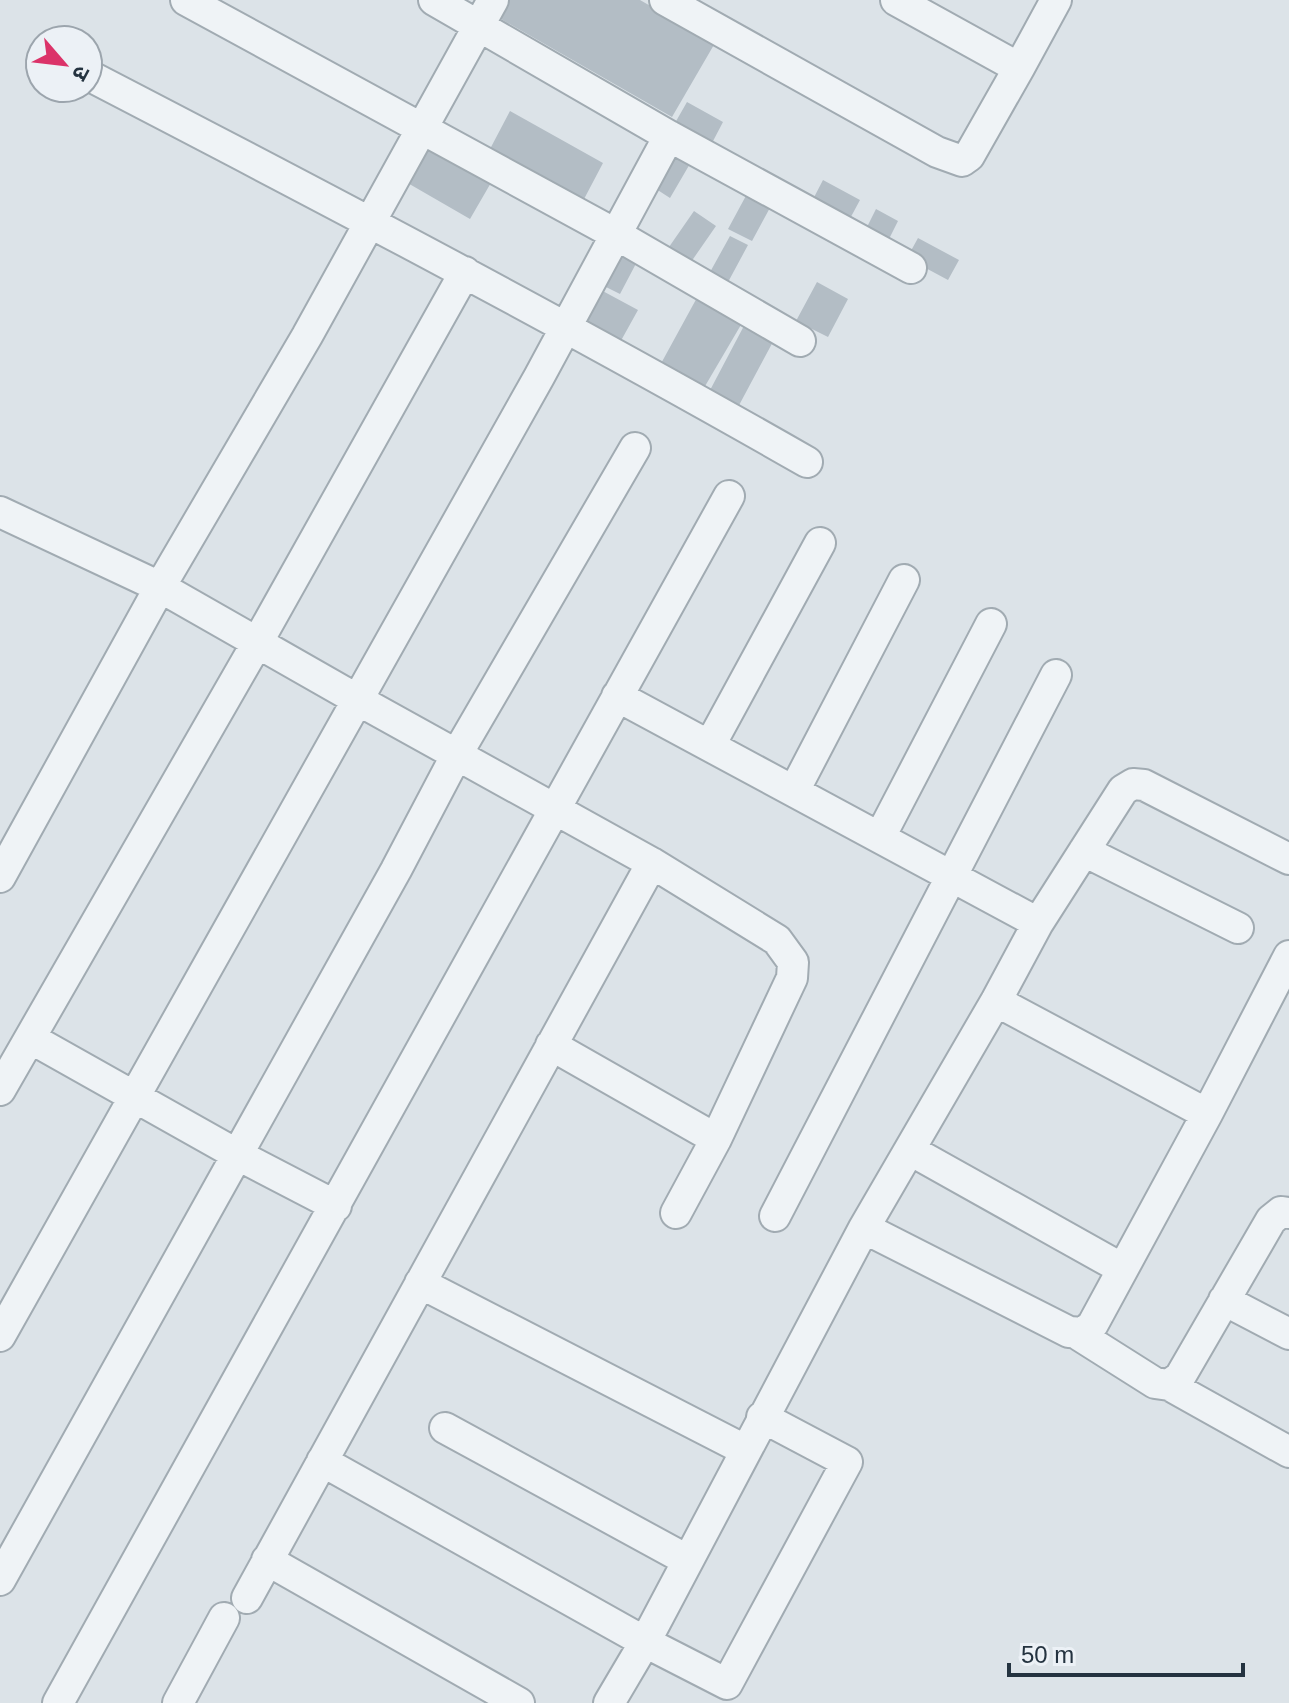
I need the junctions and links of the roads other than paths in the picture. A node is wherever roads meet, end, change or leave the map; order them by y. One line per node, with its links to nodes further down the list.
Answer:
1 (186, 0): 9 (street)
2 (434, 0): 6 (street)
3 (665, 0): 7 (street)
4 (896, 0): 7 (street)
5 (1056, 0): 7 (street)
6 (486, 13): 9 (street); 10 (street)
7 (1019, 68)
8 (104, 83): 11 (street)
9 (421, 128): 11 (street); 12 (street)
10 (669, 136): 12 (street); 13 (street)
11 (370, 222): 14 (street); 23 (street)
12 (617, 235): 15 (street); 16 (street)
13 (911, 268)
14 (465, 272): 15 (street); 25 (street)
15 (564, 326): 18 (street); 28 (street)
16 (800, 341)
17 (635, 448): 30 (street)
18 (807, 462)
19 (729, 496): 27 (street)
20 (0, 512): 23 (street)
21 (820, 543): 29 (street)
22 (904, 580): 31 (street)
23 (160, 587): 25 (street); 37 (street)
24 (991, 624): 33 (street)
25 (257, 643): 28 (street); 43 (street)
26 (1056, 675): 38 (street)
27 (617, 696): 29 (street); 32 (street)
28 (358, 700): 30 (street); 46 (street)
29 (710, 745): 31 (street)
30 (457, 754): 32 (street); 50 (street)
31 (794, 791): 33 (street)
32 (553, 809): 36 (street); 51 (street)
33 (880, 837): 38 (street)
34 (1084, 851): 35 (street); 39 (street); 40 (street)
35 (1289, 859)
36 (652, 863): 44 (street); 48 (street)
37 (0, 877)
38 (953, 877): 39 (street); 54 (street)
39 (1038, 923): 42 (street)
40 (1238, 928)
41 (1289, 956): 47 (street)
42 (996, 1001): 47 (street); 49 (street)
43 (30, 1038): 45 (street); 46 (street)
44 (551, 1045): 48 (street); 57 (street)
45 (0, 1090)
46 (135, 1096): 50 (street); 61 (street)
47 (1207, 1114): 56 (street)
48 (716, 1139): 52 (street)
49 (910, 1150): 55 (street); 56 (street)
50 (238, 1155): 51 (street); 70 (street)
51 (336, 1206): 74 (street)
52 (676, 1213)
53 (1289, 1213): 58 (street)
54 (775, 1216)
55 (864, 1228): 60 (street); 63 (street)
56 (1121, 1268): 60 (street)
57 (420, 1283): 65 (street); 67 (street)
58 (1224, 1300): 59 (street); 62 (street)
59 (1289, 1334)
60 (1079, 1335): 62 (street)
61 (0, 1336)
62 (1169, 1385): 66 (street)
63 (762, 1417): 65 (street); 73 (street)
64 (445, 1428): 69 (street)
65 (745, 1450): 69 (street)
66 (1289, 1452)
67 (322, 1461): 68 (street); 73 (street)
68 (267, 1560): 71 (street); 76 (street)
69 (687, 1560): 73 (street)
70 (0, 1580)
71 (247, 1598)
72 (224, 1618): 75 (street)
73 (645, 1642): 77 (street)
74 (58, 1703)
75 (178, 1703)
76 (519, 1703)
77 (609, 1703)

